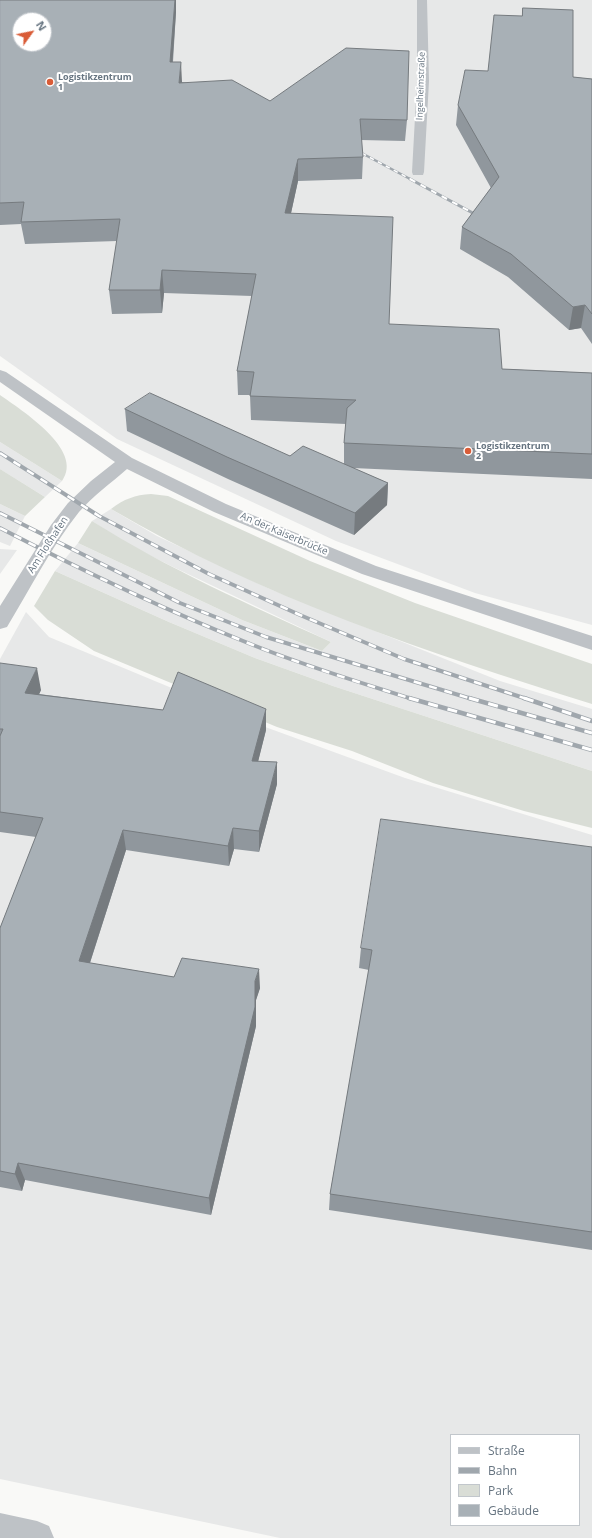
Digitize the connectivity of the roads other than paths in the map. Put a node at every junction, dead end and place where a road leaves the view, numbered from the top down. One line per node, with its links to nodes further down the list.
1 (422, 0): 2 (street, Ingelheimstraße)
2 (418, 172)
3 (0, 375): 4 (street, An der Kaiserbrücke)
4 (126, 462): 5 (street, Am Floßhafen); 6 (street, An der Kaiserbrücke)
5 (0, 622)
6 (592, 643)
7 (0, 1530): 8 (street)
8 (37, 1538)

